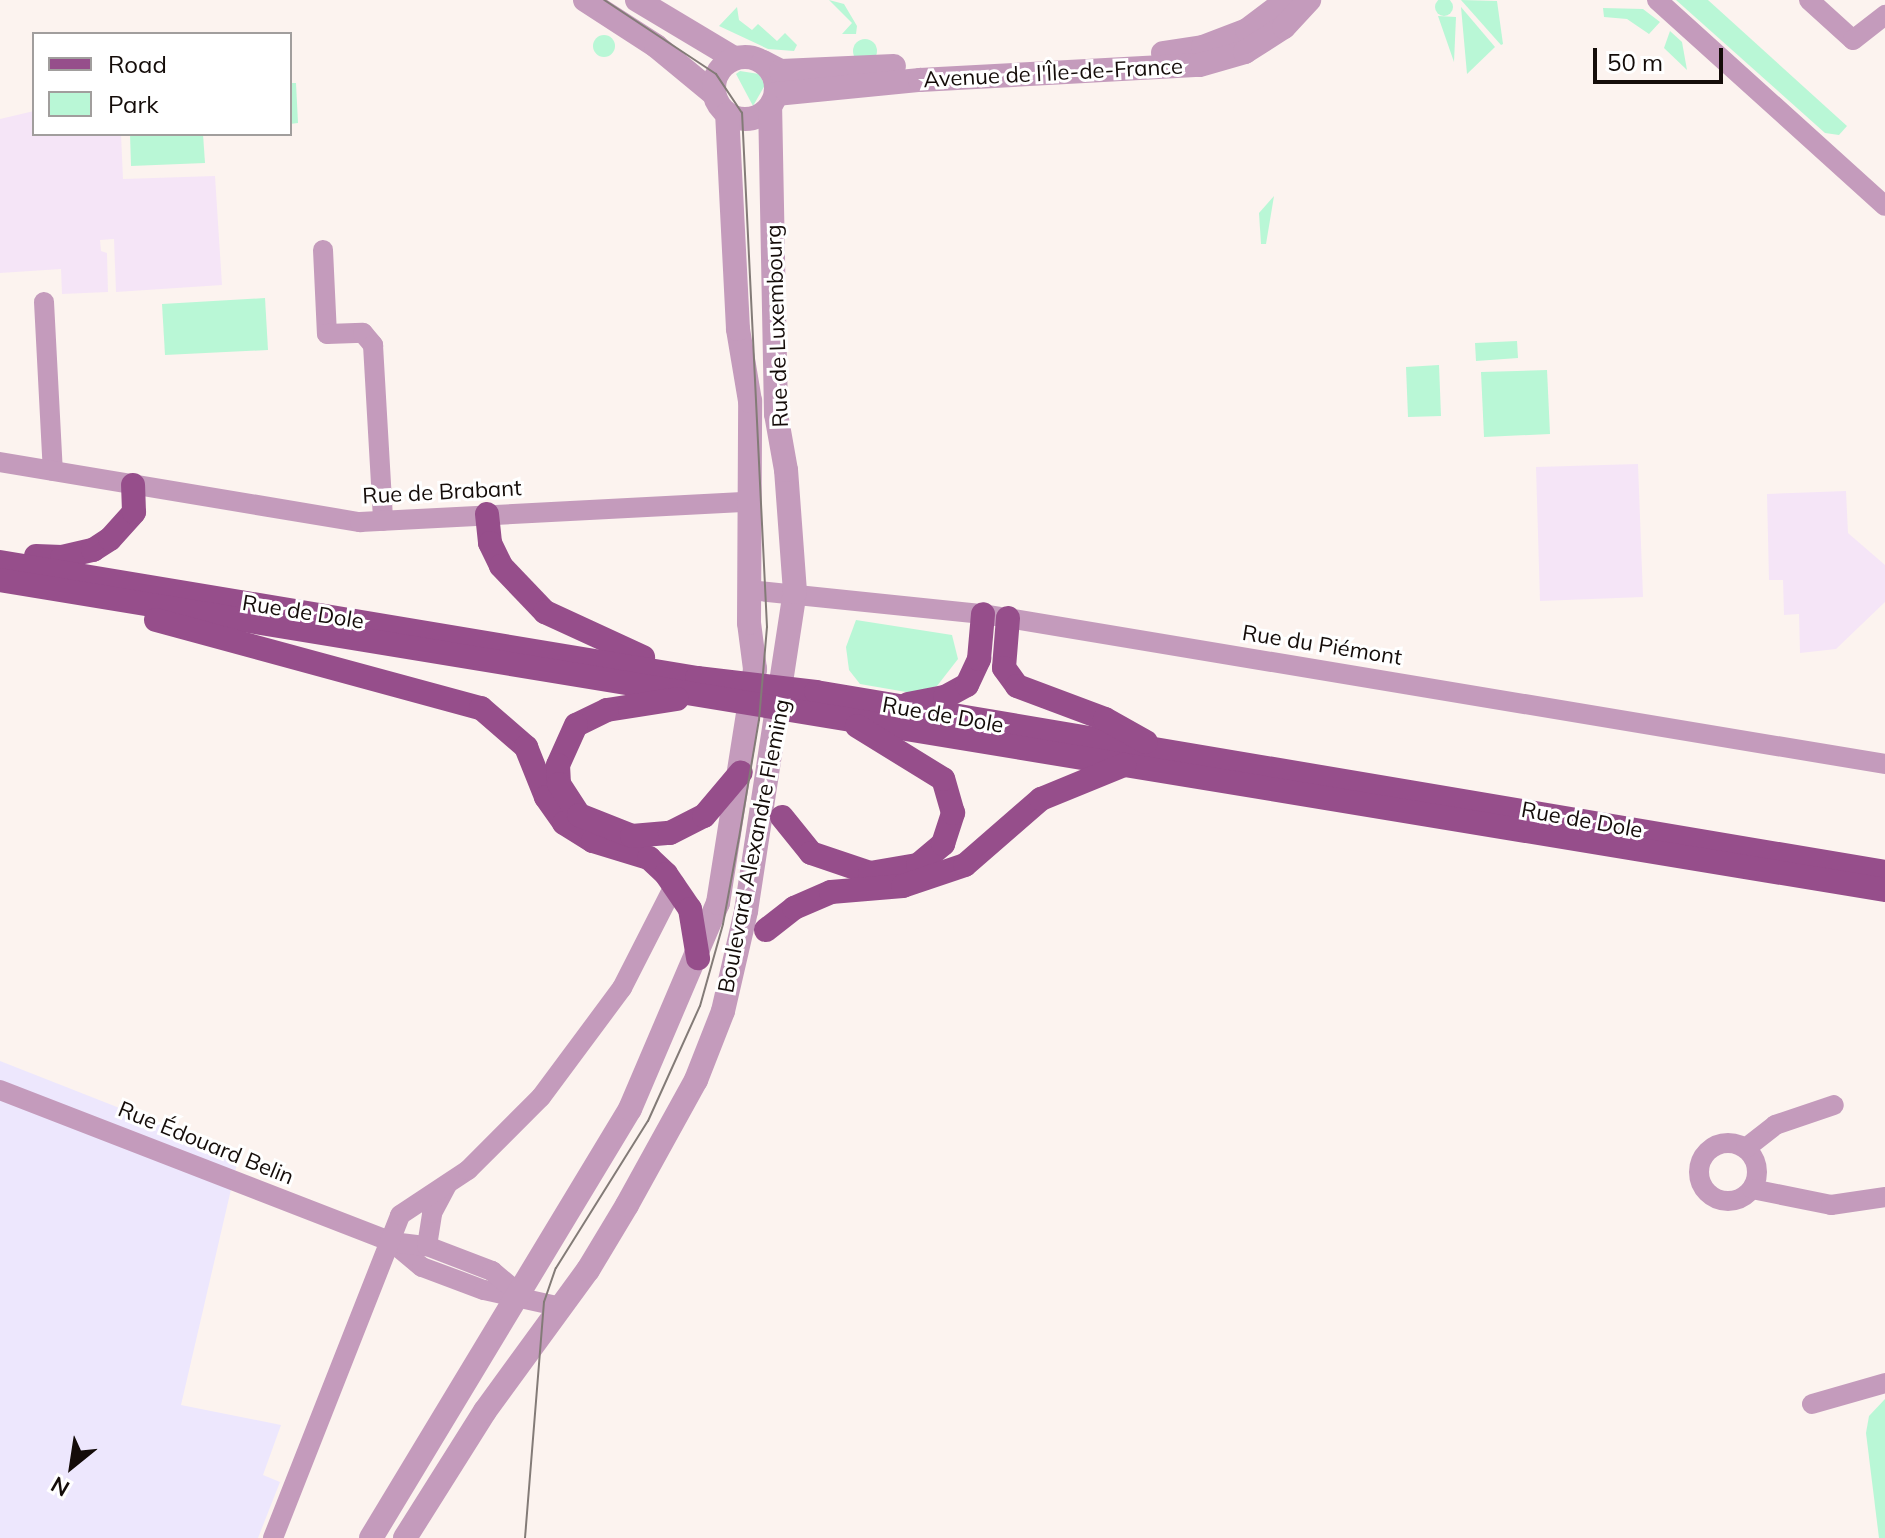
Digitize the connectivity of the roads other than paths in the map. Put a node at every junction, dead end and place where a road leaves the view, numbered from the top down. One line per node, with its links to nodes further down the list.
1 (585, 0): 11 (street)
2 (637, 0): 8 (street)
3 (1287, 0): 9 (street, Avenue de l'Île-de-France)
4 (1309, 0): 10 (street, Avenue de l'Île-de-France)
5 (1657, 0): 12 (street)
6 (1809, 0): 7 (street)
7 (1885, 15)
8 (734, 58): 9 (street); 11 (street)
9 (763, 62): 10 (street)
10 (773, 101): 11 (street); 26 (street, Rue de Luxembourg)
11 (720, 104): 18 (street, Rue de Luxembourg)
12 (1885, 206)
13 (323, 250): 20 (street)
14 (44, 302): 16 (street)
15 (0, 462): 16 (street, Rue de Brabant)
16 (53, 471): 17 (street, Rue de Brabant)
17 (133, 485): 20 (street, Rue de Brabant); 21 (main road)
18 (747, 502): 19 (street, Rue de Brabant); 25 (street, Rue de Luxembourg)
19 (487, 514): 20 (street, Rue de Brabant); 29 (main road)
20 (383, 521)
21 (0, 554)
22 (0, 562): 29 (main road, Rue de Dole)
23 (0, 580): 24 (main road, Rue de Dole)
24 (34, 586): 29 (main road, Rue de Dole); 40 (main road)
25 (749, 590): 26 (street, Rue du Piémont); 36 (street, Boulevard Alexandre Fleming)
26 (795, 592): 27 (street, Rue du Piémont); 37 (street, Boulevard Alexandre Fleming)
27 (983, 614): 28 (street, Rue du Piémont); 31 (main road)
28 (1008, 618): 33 (main road); 35 (street, Rue du Piémont)
29 (706, 687): 30 (main road, Rue de Dole); 36 (main road)
30 (814, 703): 31 (main road, Rue de Dole); 32 (main road, Rue de Dole)
31 (892, 707): 33 (main road, Rue de Dole)
32 (841, 717): 34 (main road, Rue de Dole); 38 (main road)
33 (1162, 751): 39 (main road, Rue de Dole)
34 (1127, 764): 41 (main road, Rue de Dole); 42 (main road)
35 (1885, 764)
36 (741, 772): 43 (street, Boulevard Alexandre Fleming)
37 (765, 787): 38 (street); 44 (street, Boulevard Alexandre Fleming)
38 (782, 817)
39 (1885, 872)
40 (675, 884): 43 (main road); 48 (street)
41 (1885, 890)
42 (766, 930): 44 (street)
43 (698, 958): 53 (street, Boulevard Alexandre Fleming)
44 (723, 1011): 54 (street, Boulevard Alexandre Fleming)
45 (0, 1090): 51 (street, Rue Édouard Belin)
46 (1834, 1105): 47 (street)
47 (1746, 1148): 49 (street); 49 (street)
48 (447, 1185): 51 (street); 52 (street)
49 (1752, 1189): 50 (street)
50 (1885, 1197)
51 (392, 1242): 52 (street); 53 (street, Rue Édouard Belin); 57 (street)
52 (427, 1246): 53 (street)
53 (520, 1294): 54 (street, Rue Édouard Belin); 58 (street, Boulevard Alexandre Fleming)
54 (561, 1307): 59 (street, Boulevard Alexandre Fleming)
55 (1885, 1383): 56 (street)
56 (1812, 1404)
57 (273, 1538)
58 (371, 1538)
59 (405, 1538)

